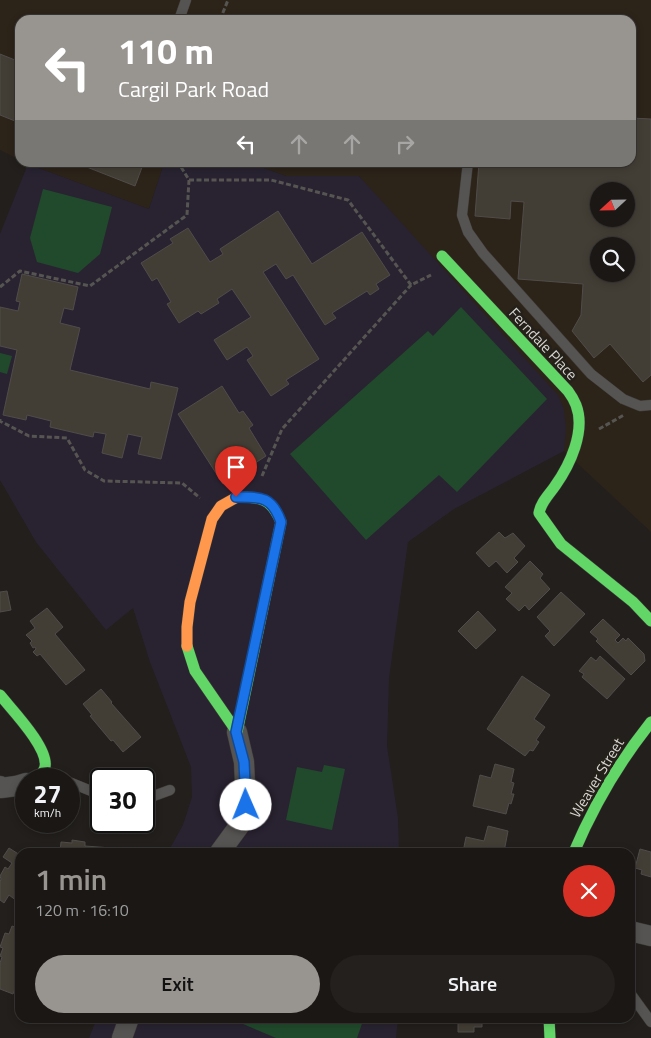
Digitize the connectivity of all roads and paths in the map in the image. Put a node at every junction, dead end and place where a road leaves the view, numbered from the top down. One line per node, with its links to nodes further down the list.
1 (186, 0): 3 (lane)
2 (228, 0): 4 (path)
3 (181, 15)
4 (222, 15)
5 (181, 167): 7 (path)
6 (467, 167): 13 (lane)
7 (189, 180): 10 (path); 11 (path)
8 (442, 256): 9 (street, Ferndale Place)
9 (450, 265): 10 (path); 15 (street, Ferndale Place)
10 (411, 285): 16 (path)
11 (0, 287)
12 (651, 405): 13 (lane)
13 (640, 406): 15 (path)
14 (0, 419): 17 (path)
15 (575, 442): 18 (street, Ferndale Place)
16 (253, 497): 17 (street); 21 (street)
17 (217, 513): 21 (street)
18 (651, 622)
19 (0, 695): 22 (street)
20 (651, 722): 28 (street, Weaver Street)
21 (236, 732): 27 (street)
22 (44, 768)
23 (15, 786): 24 (street)
24 (0, 788)
25 (170, 790): 26 (lane)
26 (155, 795)
27 (223, 848)
28 (576, 848)
29 (635, 932): 30 (street)
30 (651, 936)
31 (635, 1000): 32 (lane)
32 (651, 1022)
33 (128, 1023): 35 (street)
34 (550, 1023): 36 (street)
35 (122, 1038)
36 (550, 1038)

